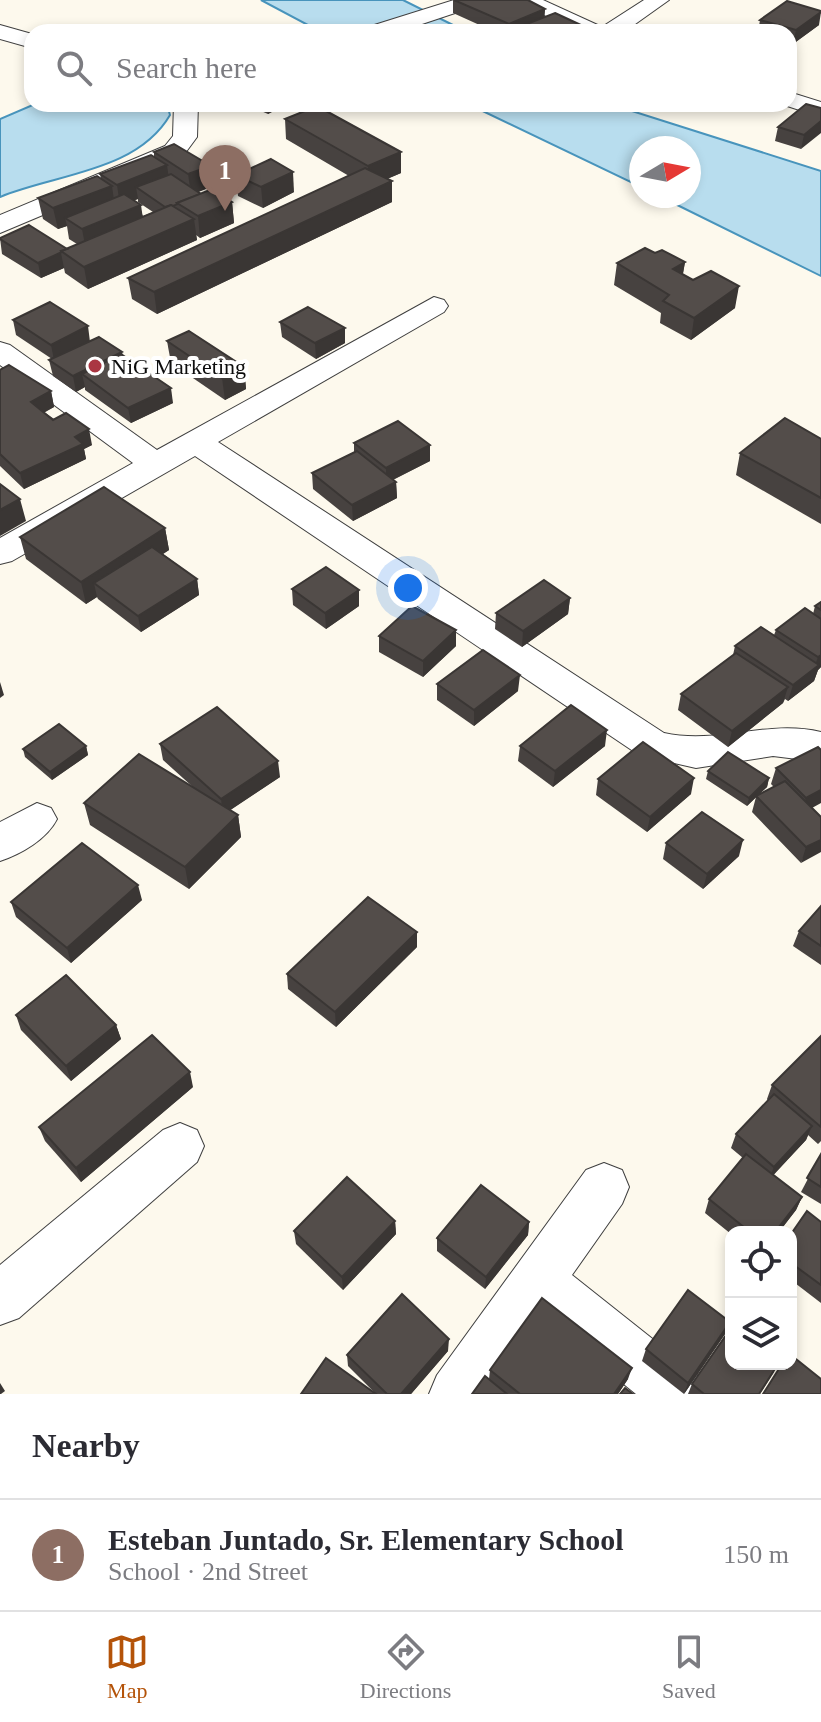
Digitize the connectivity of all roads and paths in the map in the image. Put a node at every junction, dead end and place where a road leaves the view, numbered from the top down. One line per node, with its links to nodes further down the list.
1 (475, 0): 4 (street)
2 (526, 0): 5 (street)
3 (658, 0): 6 (street)
4 (400, 24)
5 (578, 24)
6 (621, 24)
7 (0, 32): 8 (street)
8 (24, 39)
9 (797, 102): 10 (street)
10 (821, 110)
11 (186, 112): 12 (street)
12 (0, 225)
13 (434, 306): 15 (street)
14 (0, 351): 16 (street)
15 (196, 442): 16 (street); 18 (street)
16 (157, 465): 17 (street)
17 (0, 553)
18 (821, 747)
19 (37, 819): 20 (street)
20 (0, 844)
21 (180, 1146): 24 (street)
22 (604, 1187): 23 (street)
23 (537, 1280): 25 (street); 26 (street)
24 (0, 1299)
25 (456, 1394)
26 (679, 1394)

